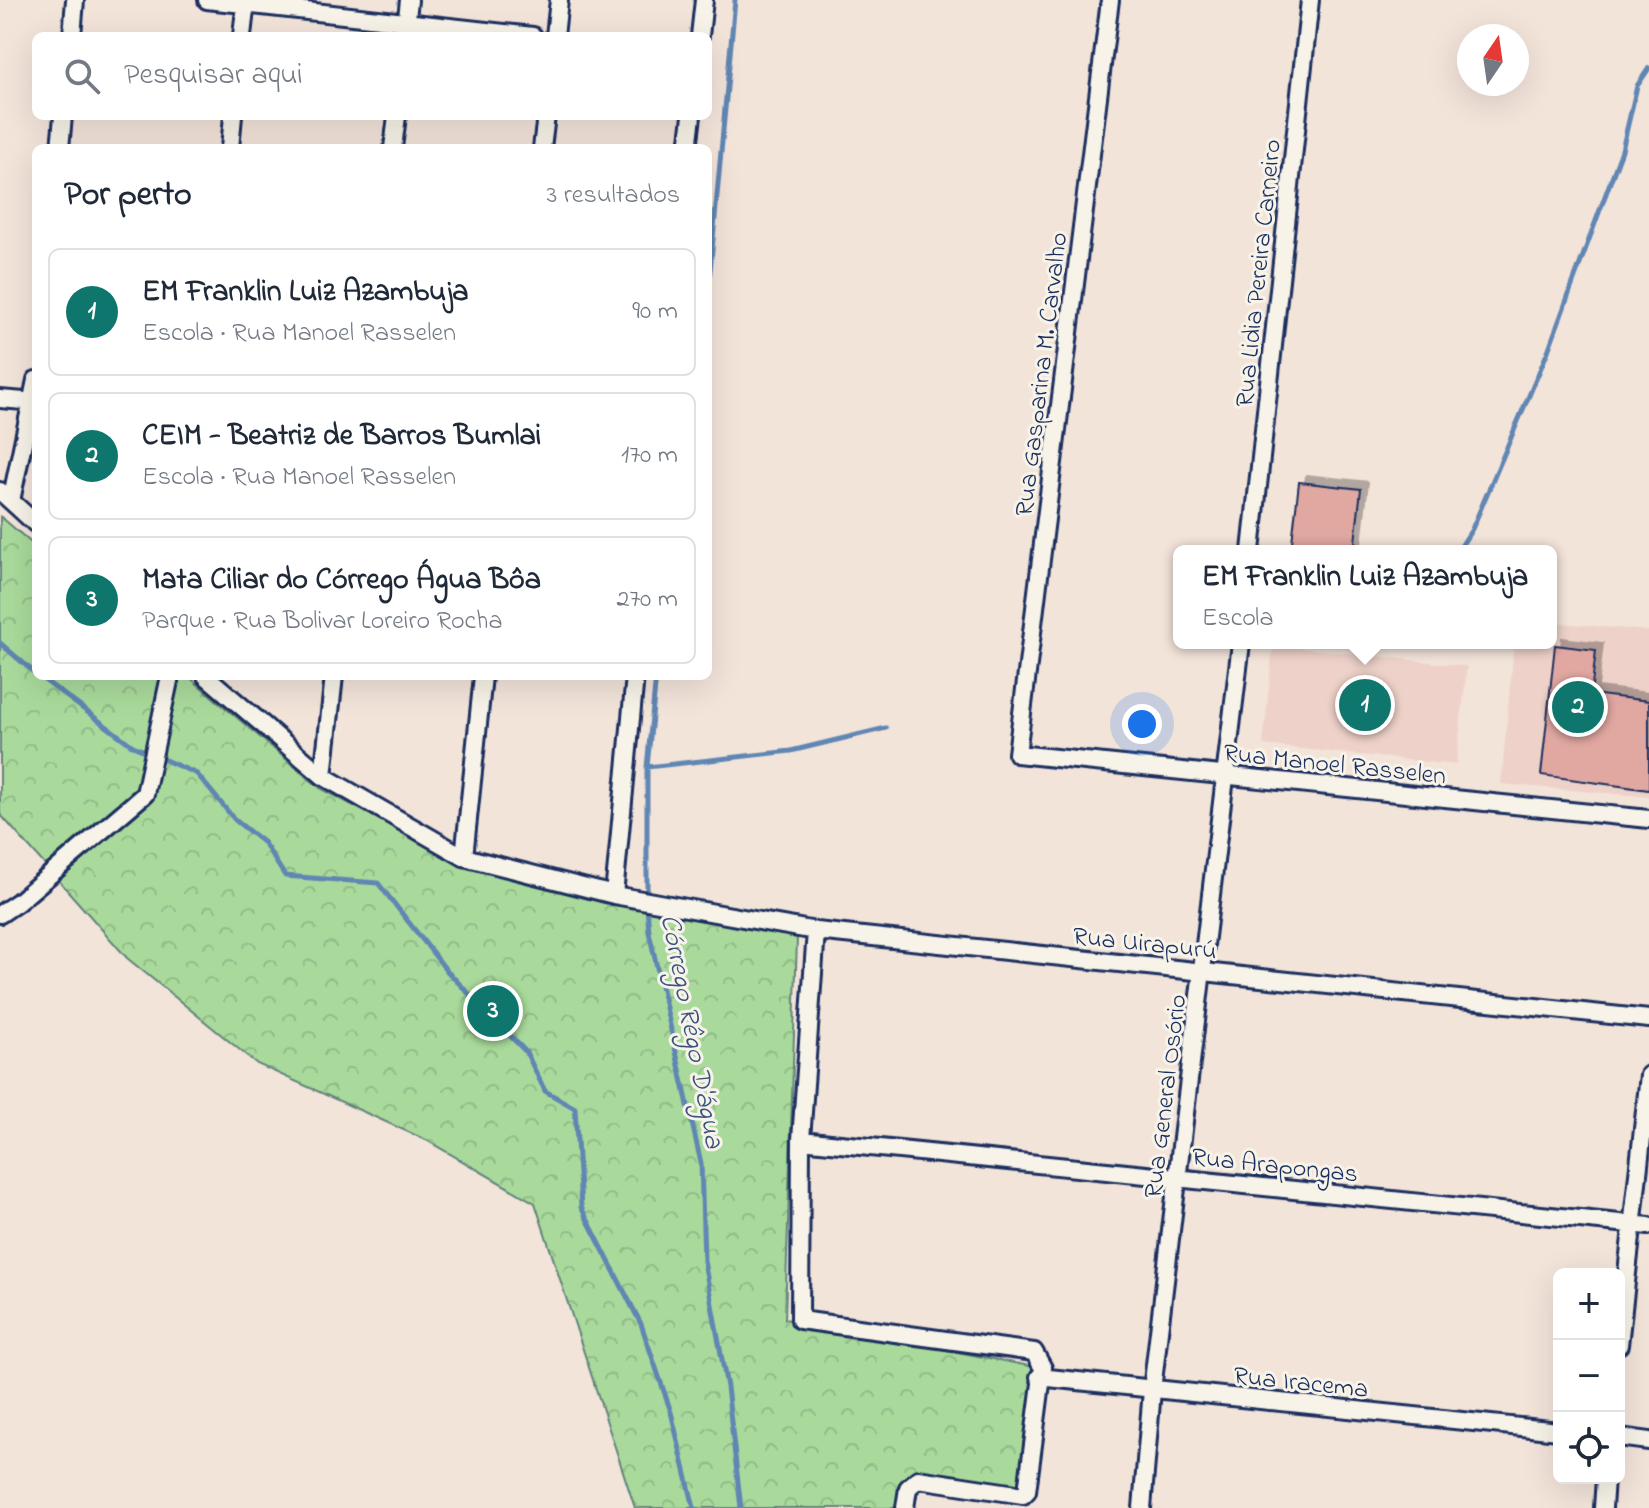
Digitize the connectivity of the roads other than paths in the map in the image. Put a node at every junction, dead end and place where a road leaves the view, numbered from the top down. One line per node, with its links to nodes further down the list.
1 (75, 0): 10 (street)
2 (207, 0): 8 (street)
3 (409, 0): 9 (street)
4 (559, 0): 13 (street)
5 (704, 0): 14 (street)
6 (1110, 0): 37 (street, Rua Gasparina M. Carvalho)
7 (1310, 0): 30 (street, Rua Lidia Pereira Carneiro)
8 (245, 2): 9 (street); 11 (street)
9 (406, 29): 12 (street)
10 (72, 32)
11 (242, 32)
12 (460, 32)
13 (555, 32)
14 (700, 32)
15 (63, 120): 20 (street)
16 (233, 120): 21 (street)
17 (396, 120): 22 (street)
18 (546, 120): 23 (street)
19 (692, 120): 24 (street)
20 (60, 144)
21 (230, 144)
22 (394, 144)
23 (542, 144)
24 (688, 144)
25 (0, 399): 26 (street)
26 (32, 402)
27 (32, 412): 28 (street)
28 (6, 496): 29 (street)
29 (32, 520)
30 (1252, 545)
31 (1240, 649): 38 (street, Rua General Osório)
32 (169, 680): 43 (street)
33 (211, 680): 39 (street, Rua Uirapurú)
34 (334, 680): 39 (street)
35 (483, 680): 41 (street)
36 (635, 680): 42 (street)
37 (1017, 754): 38 (street, Rua Manoel Rasselen)
38 (1226, 775): 40 (street, Rua Manoel Rasselen); 45 (street, Rua General Osório)
39 (323, 776): 41 (street, Rua Uirapurú)
40 (1649, 819)
41 (464, 857): 42 (street, Rua Uirapurú)
42 (614, 895): 44 (street, Rua Uirapurú)
43 (0, 914)
44 (816, 931): 45 (street, Rua Uirapurú); 48 (street)
45 (1203, 973): 46 (street, Rua Uirapurú); 49 (street, Rua General Osório)
46 (1649, 1019)
47 (1649, 1075): 50 (street)
48 (801, 1138): 49 (street, Rua Arapongas); 52 (street)
49 (1178, 1178): 50 (street, Rua Arapongas); 53 (street, Rua General Osório)
50 (1641, 1225): 51 (street)
51 (1620, 1340)
52 (1039, 1377): 53 (street, Rua Iracema); 58 (street)
53 (1152, 1390): 54 (street, Rua Iracema); 59 (street, Rua General Osório)
54 (1553, 1430)
55 (1625, 1438): 56 (street)
56 (1649, 1441)
57 (1605, 1484): 60 (street)
58 (905, 1508)
59 (1142, 1508)
60 (1603, 1508)

